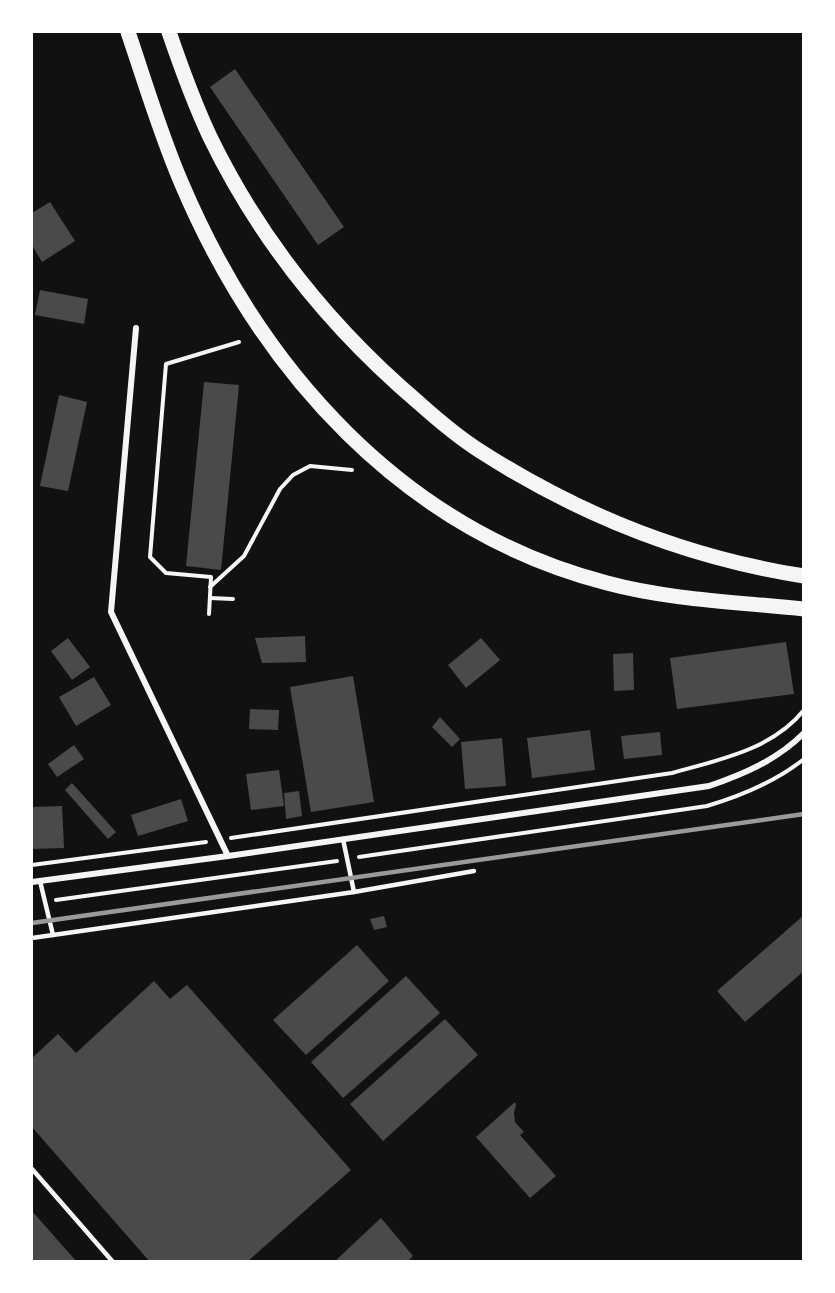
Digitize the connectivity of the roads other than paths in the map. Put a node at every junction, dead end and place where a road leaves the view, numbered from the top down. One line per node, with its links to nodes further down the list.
1 (128, 32): 5 (main road)
2 (169, 32): 4 (main road)
3 (136, 328): 8 (street)
4 (802, 574)
5 (804, 609)
6 (804, 733): 7 (street)
7 (343, 839): 8 (street); 12 (lane)
8 (228, 856): 10 (street)
9 (474, 870): 12 (lane)
10 (40, 881): 11 (street); 13 (lane)
11 (32, 882)
12 (354, 892): 13 (lane)
13 (53, 935): 14 (lane)
14 (32, 938)
15 (32, 1169): 16 (lane)
16 (113, 1262)

